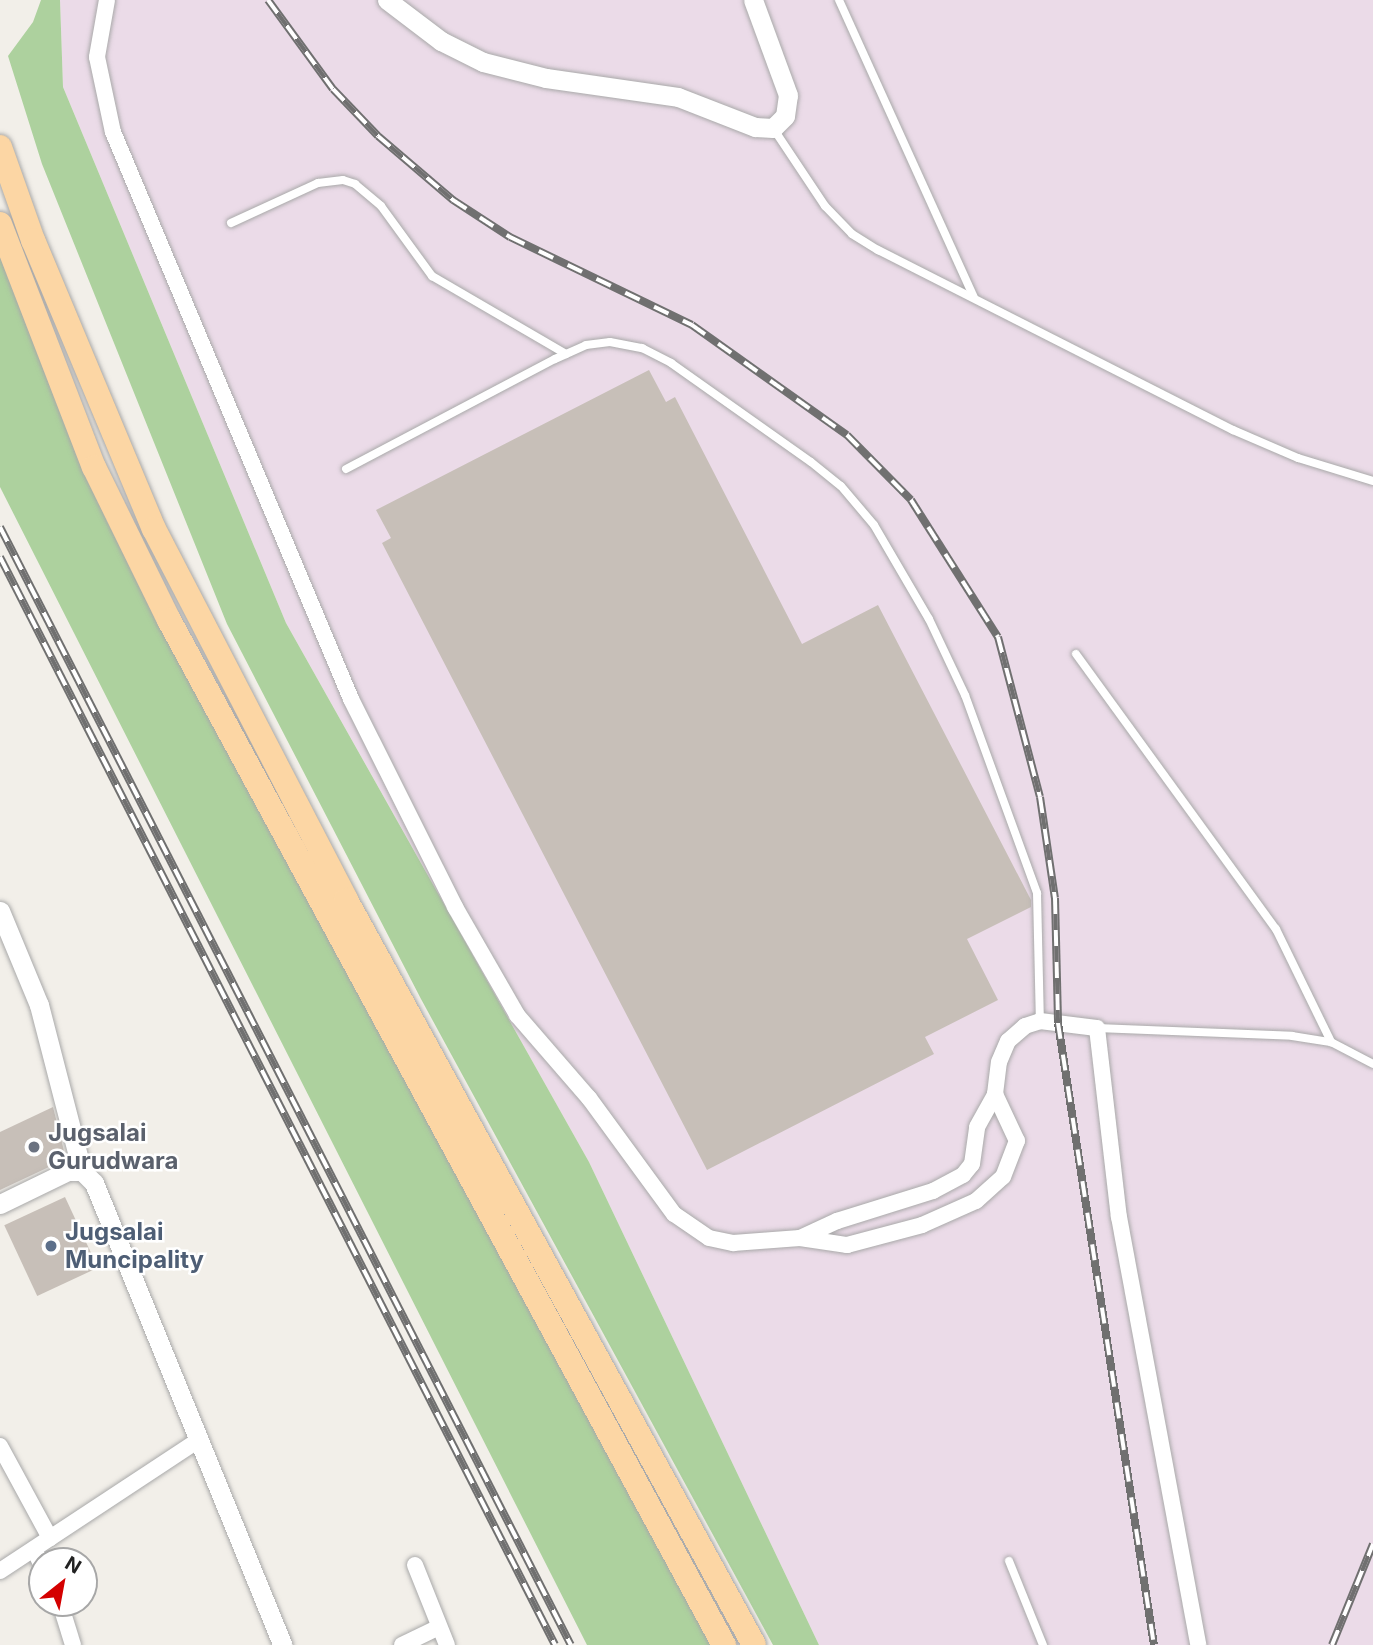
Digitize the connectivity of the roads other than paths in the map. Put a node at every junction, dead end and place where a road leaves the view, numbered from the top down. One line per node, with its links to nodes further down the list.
1 (107, 0): 22 (street)
2 (387, 0): 5 (street)
3 (753, 0): 5 (street)
4 (839, 0): 9 (lane)
5 (773, 128): 9 (lane)
6 (0, 147): 39 (main road)
7 (231, 223): 10 (lane)
8 (0, 224): 38 (main road)
9 (975, 298): 12 (lane)
10 (566, 354): 11 (lane); 15 (lane)
11 (346, 469)
12 (1373, 481)
13 (1076, 654): 17 (lane)
14 (0, 911): 20 (street)
15 (1040, 1021): 16 (street); 19 (street)
16 (1097, 1028): 17 (lane); 41 (street)
17 (1331, 1042): 18 (lane)
18 (1373, 1064)
19 (995, 1094): 22 (street); 22 (street)
20 (82, 1171): 21 (street); 23 (street)
21 (0, 1204)
22 (800, 1238)
23 (200, 1439): 26 (street); 35 (street)
24 (0, 1446): 25 (street)
25 (5, 1467): 26 (street)
26 (50, 1538): 27 (street)
27 (37, 1547)
28 (28, 1553): 31 (street)
29 (1009, 1561): 40 (lane)
30 (415, 1565): 33 (street)
31 (0, 1570)
32 (64, 1617): 34 (street)
33 (439, 1627): 36 (street); 37 (street)
34 (73, 1645)
35 (283, 1645)
36 (402, 1645)
37 (447, 1645)
38 (723, 1645)
39 (754, 1645)
40 (1043, 1645)
41 (1198, 1645)

